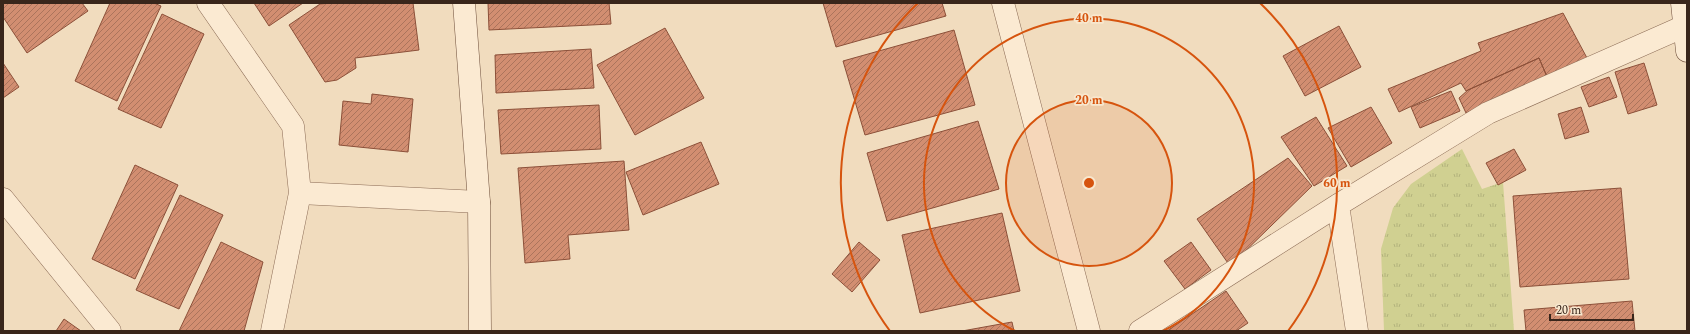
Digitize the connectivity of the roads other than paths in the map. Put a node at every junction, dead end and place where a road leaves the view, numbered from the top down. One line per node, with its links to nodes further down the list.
1 (208, 3): 7 (street)
2 (464, 3): 9 (street)
3 (1003, 3): 14 (street)
4 (1682, 3): 5 (street)
5 (1686, 26): 6 (street); 10 (street)
6 (1687, 51)
7 (300, 193): 9 (street); 12 (street)
8 (3, 199): 11 (street)
9 (479, 202): 13 (street)
10 (1338, 205): 15 (street); 16 (street)
11 (110, 331)
12 (272, 331)
13 (480, 331)
14 (1089, 331)
15 (1140, 331)
16 (1357, 331)

